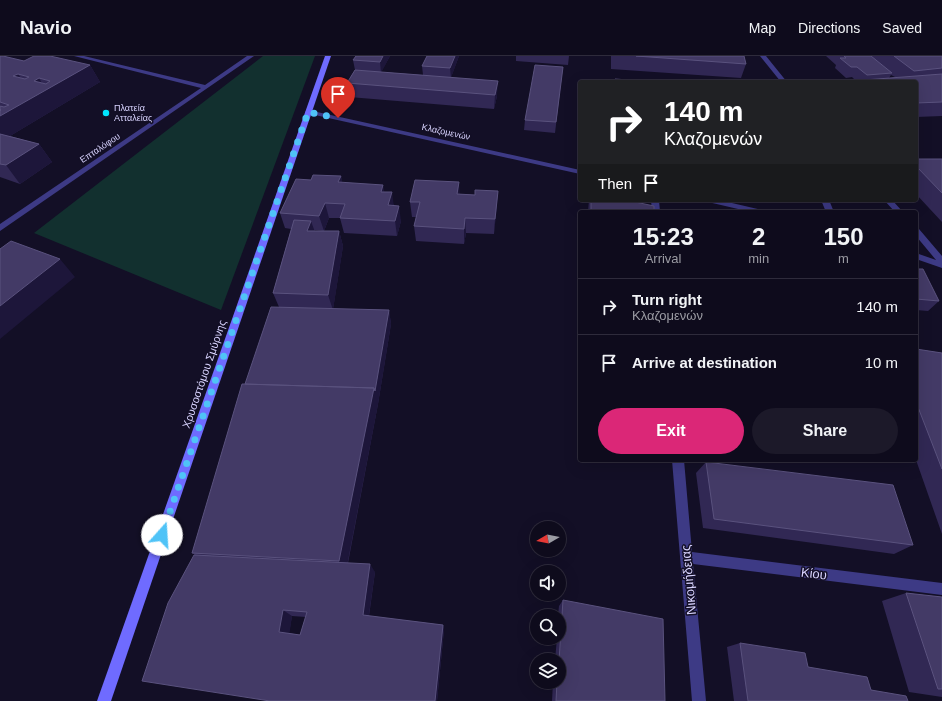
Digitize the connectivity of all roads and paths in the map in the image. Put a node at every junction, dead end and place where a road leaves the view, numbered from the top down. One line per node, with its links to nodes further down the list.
1 (77, 56): 8 (street)
2 (251, 56): 8 (street, Επταλόφου)
3 (328, 56): 9 (street, Χρυσοστόμου Σμύρνης)
4 (763, 56): 5 (street)
5 (777, 74): 6 (street); 7 (street)
6 (779, 80)
7 (782, 80)
8 (205, 87): 15 (street, Επταλόφου)
9 (308, 112): 10 (street, Κλαζομενών); 23 (street, Χρυσοστόμου Σμύρνης)
10 (578, 172)
11 (717, 202): 13 (street)
12 (890, 202): 14 (street)
13 (753, 210)
14 (897, 210)
15 (0, 228)
16 (918, 233): 18 (street)
17 (918, 257): 19 (street)
18 (942, 261)
19 (942, 265)
20 (678, 462): 21 (street, Νικομήδειας)
21 (686, 557): 22 (street, Κίου); 24 (street, Νικομήδειας)
22 (942, 589)
23 (104, 701)
24 (699, 701)

